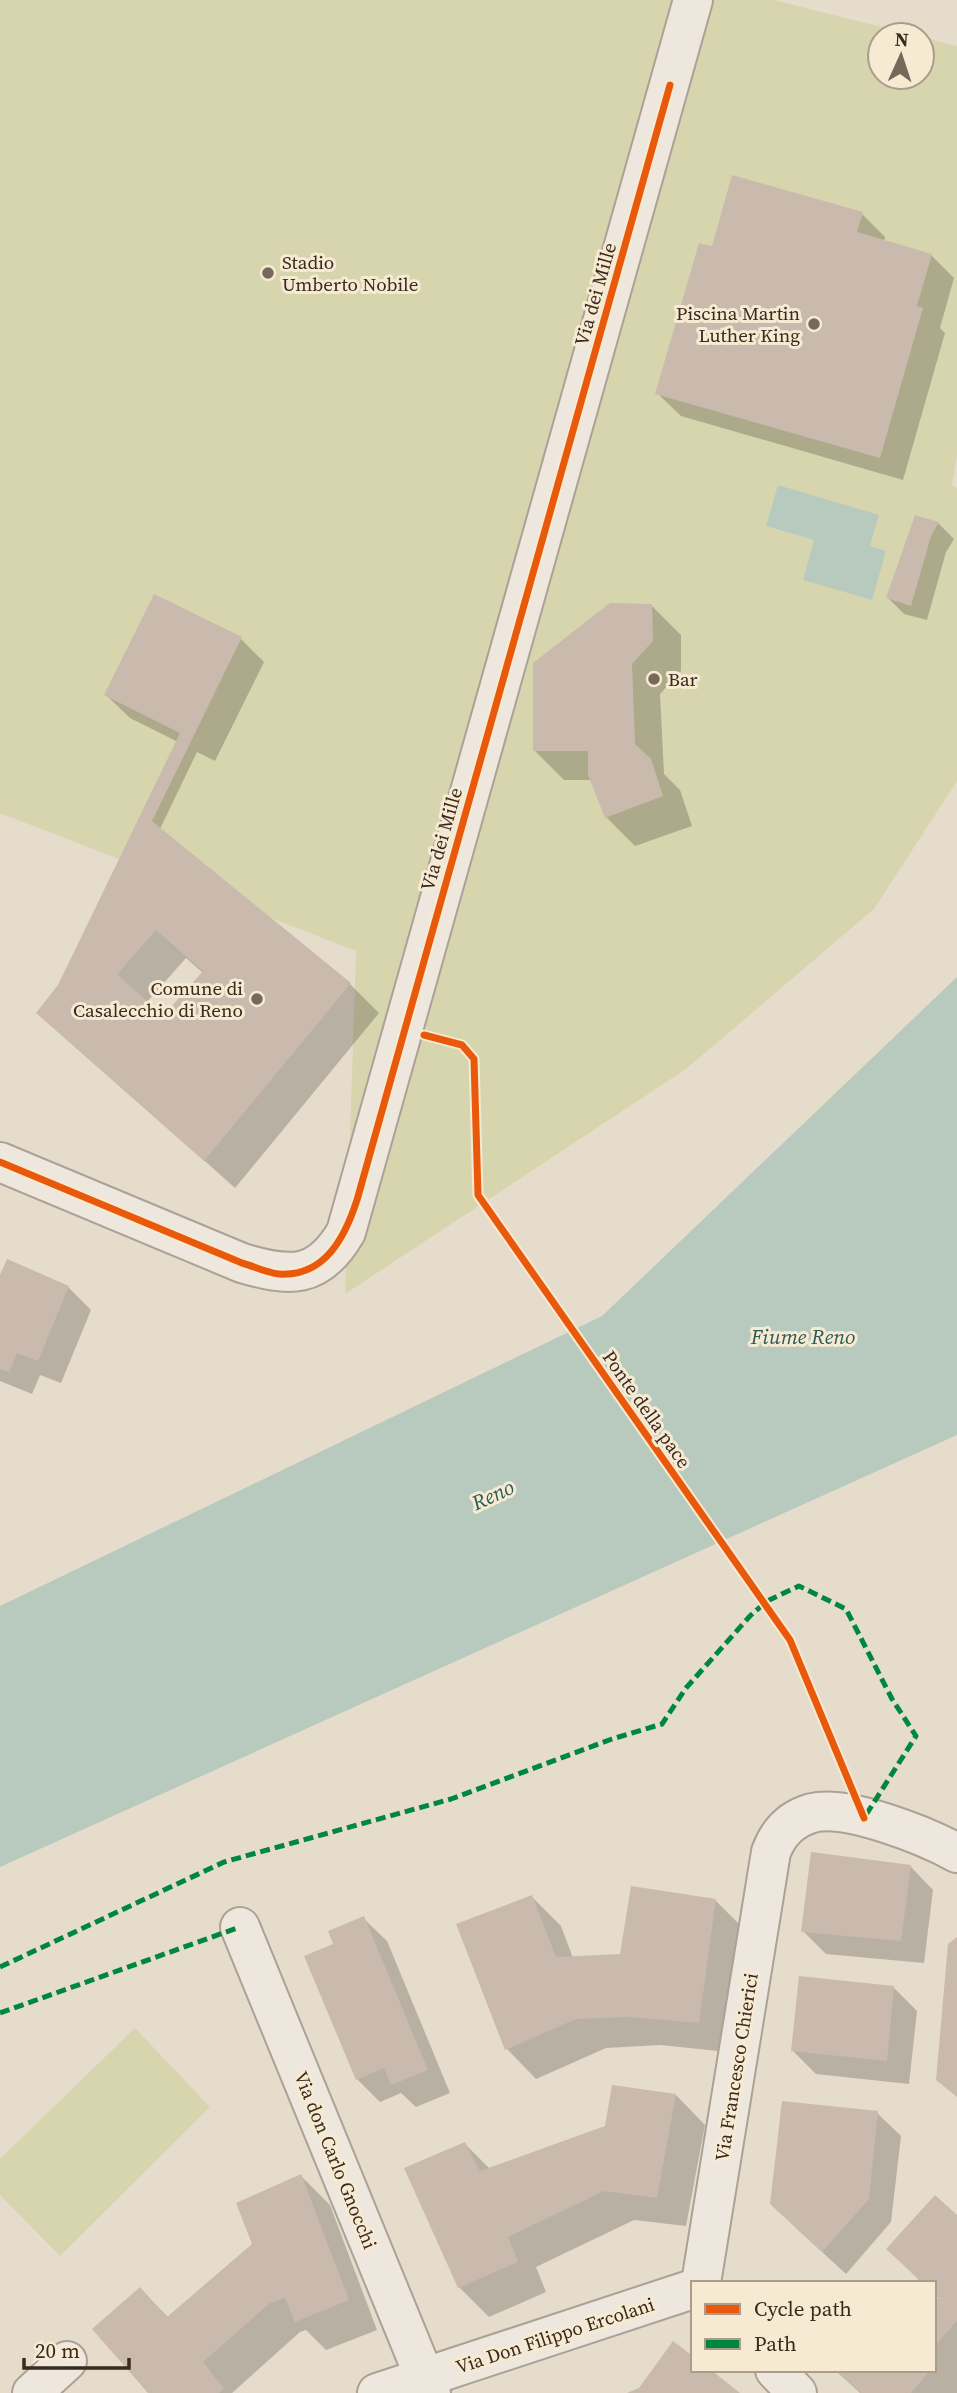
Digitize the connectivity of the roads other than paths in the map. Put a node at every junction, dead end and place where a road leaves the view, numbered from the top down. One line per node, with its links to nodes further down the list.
1 (693, 0): 2 (street, Via dei Mille)
2 (0, 1162)
3 (957, 1853): 5 (street, Via Francesco Chierici)
4 (240, 1927): 9 (street, Via don Carlo Gnocchi)
5 (701, 2281)
6 (691, 2291): 9 (street, Via Don Filippo Ercolani)
7 (67, 2361): 10 (street)
8 (777, 2372): 12 (street)
9 (428, 2385): 11 (street, Via Don Filippo Ercolani)
10 (32, 2393)
11 (377, 2393)
12 (797, 2393)

